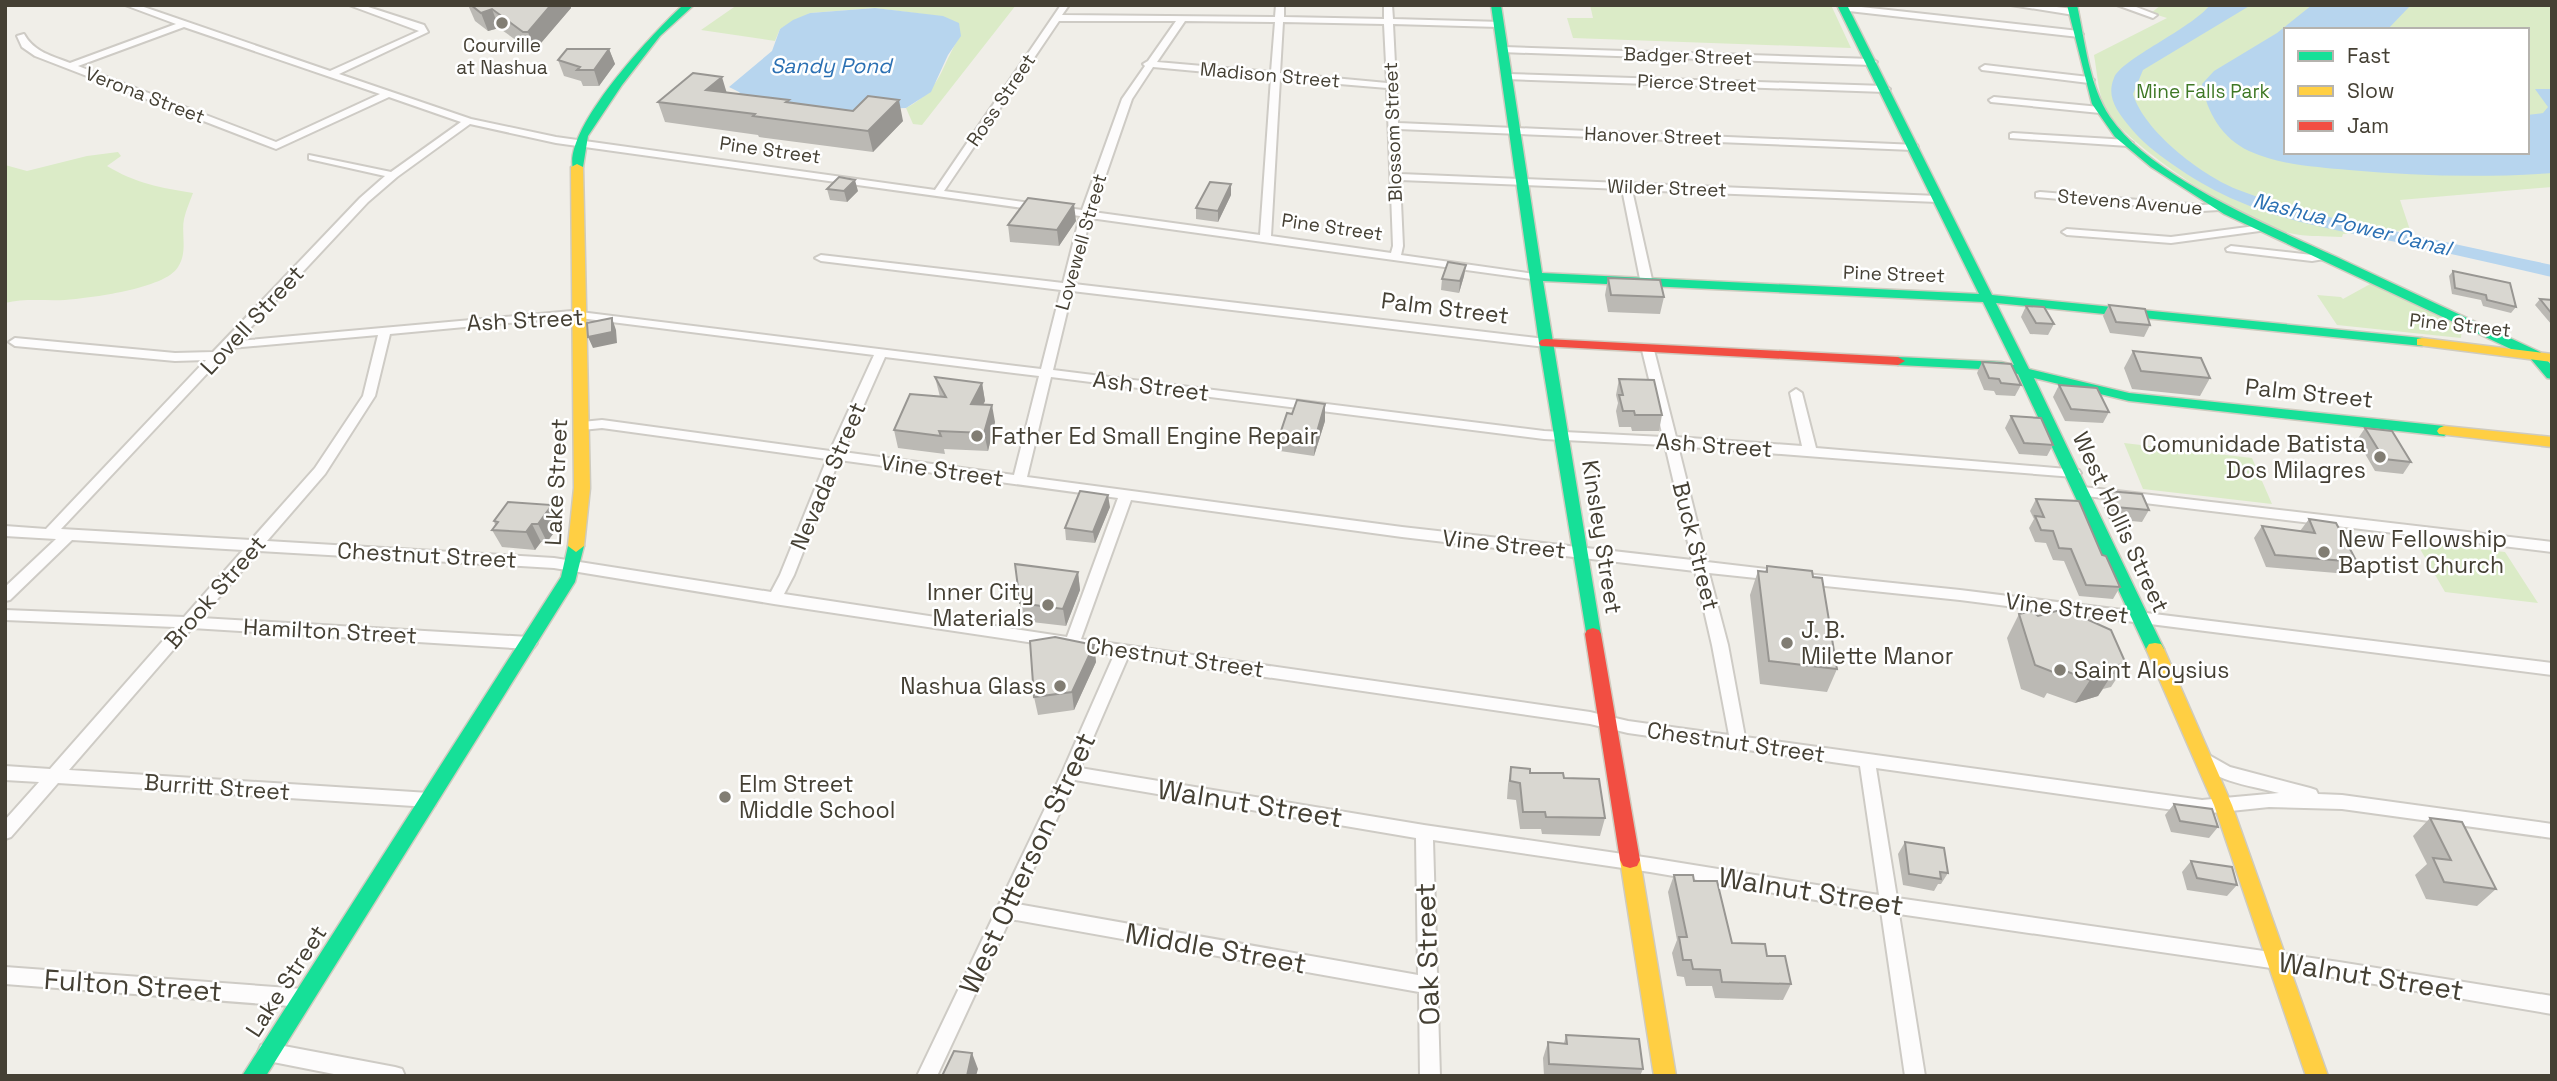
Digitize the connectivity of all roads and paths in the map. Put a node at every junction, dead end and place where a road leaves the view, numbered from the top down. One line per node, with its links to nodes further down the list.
1 (129, 5): 17 (street, Pine Street)
2 (353, 5): 26 (street)
3 (688, 5): 40 (street, Lake Street)
4 (1065, 5): 13 (street, Ross Street)
5 (1280, 5): 15 (street)
6 (1388, 5): 16 (street, Blossom Street)
7 (1496, 5): 18 (street, Kinsley Street)
8 (2015, 5): 11 (street)
9 (2121, 5): 12 (street)
10 (1843, 7): 19 (street); 22 (street, West Hollis Street)
11 (2073, 8): 19 (street)
12 (2153, 15)
13 (1057, 18): 14 (street); 47 (street, Ross Street)
14 (1182, 18): 15 (street); 23 (street, Lovewell Street)
15 (1278, 19): 16 (street); 27 (street)
16 (1388, 21): 18 (street); 30 (street, Blossom Street)
17 (183, 24): 24 (street); 26 (street, Pine Street)
18 (1499, 24): 21 (street, Kinsley Street)
19 (2078, 34): 29 (street)
20 (21, 36): 24 (street, Verona Street)
21 (1504, 50): 22 (street, Badger Street); 28 (street, Kinsley Street)
22 (1872, 62): 31 (street, West Hollis Street)
23 (1148, 64): 27 (street, Madison Street); 51 (street, Lovewell Street)
24 (71, 66): 32 (street, Verona Street)
25 (1985, 68): 29 (street)
26 (331, 74): 32 (street, Pine Street)
27 (1275, 76): 30 (street, Madison Street); 54 (street)
28 (1508, 77): 31 (street, Pierce Street); 37 (street, Kinsley Street)
29 (2089, 80): 34 (street)
30 (1391, 86): 36 (street, Blossom Street)
31 (1885, 89): 41 (street, West Hollis Street)
32 (388, 94): 35 (street, Pine Street)
33 (1994, 100): 34 (street)
34 (2100, 110): 39 (street)
35 (468, 121): 40 (street, Pine Street); 43 (street, Lovell Street)
36 (1393, 126): 37 (street, Hanover Street); 44 (street, Blossom Street)
37 (1515, 131): 41 (street, Hanover Street); 45 (street, Kinsley Street)
38 (2014, 136): 39 (street)
39 (2128, 143): 50 (street)
40 (580, 144): 47 (street, Pine Street); 63 (street, Lake Street)
41 (1913, 147): 49 (street, West Hollis Street)
42 (313, 157): 43 (street)
43 (393, 175): 67 (street, Lovell Street)
44 (1395, 177): 45 (street, Wilder Street); 57 (street, Blossom Street)
45 (1524, 183): 46 (street, Wilder Street); 59 (street, Kinsley Street)
46 (1626, 186): 49 (street, Wilder Street); 60 (street)
47 (937, 194): 51 (street, Pine Street)
48 (2040, 195): 50 (street, Stevens Avenue)
49 (1938, 199): 62 (street, West Hollis Street)
50 (2219, 207): 52 (street)
51 (1087, 214): 54 (street, Pine Street); 61 (street, Lovewell Street)
52 (2263, 228): 53 (street); 56 (street)
53 (2067, 232)
54 (1265, 239): 57 (street, Pine Street)
55 (2231, 249): 56 (street)
56 (2326, 256): 70 (street)
57 (1395, 257): 59 (street, Pine Street)
58 (821, 258): 61 (street, Palm Street)
59 (1538, 277): 60 (street, Pine Street); 66 (street, Kinsley Street)
60 (1647, 284): 62 (street, Pine Street)
61 (1067, 286): 66 (street, Palm Street); 74 (street, Lovewell Street)
62 (1987, 299): 70 (street, Pine Street); 73 (street, West Hollis Street)
63 (581, 315): 64 (street, Ash Street); 69 (street, Ash Street); 79 (street, Lake Street)
64 (385, 330): 67 (street, Ash Street); 92 (street, Brook Street)
65 (15, 342): 71 (street)
66 (1546, 343): 68 (street, Palm Street); 80 (street, Kinsley Street)
67 (229, 345): 71 (street, Lovell Street)
68 (1648, 350): 73 (street, Palm Street); 81 (street, Buck Street)
69 (881, 353): 74 (street, Ash Street); 84 (street, Nevada Street)
70 (2535, 355): 72 (street, Pine Street); 75 (street)
71 (218, 356): 90 (street, Lovell Street)
72 (2552, 358)
73 (2024, 371): 76 (street, Palm Street); 77 (street, West Hollis Street)
74 (1046, 373): 80 (street, Ash Street); 86 (street, Lovewell Street)
75 (2552, 375)
76 (2064, 382): 77 (street); 82 (street, Palm Street)
77 (2035, 392): 85 (street, West Hollis Street)
78 (1796, 393): 83 (street)
79 (582, 426): 84 (street, Vine Street); 95 (street, Lake Street)
80 (1563, 437): 81 (street, Ash Street); 94 (street, Kinsley Street)
81 (1669, 441): 83 (street, Ash Street); 96 (street, Buck Street)
82 (2552, 442)
83 (1810, 451): 85 (street, Ash Street)
84 (835, 455): 86 (street, Vine Street); 98 (street, Nevada Street)
85 (2074, 473): 87 (street, West Hollis Street)
86 (1019, 481): 88 (street, Vine Street)
87 (2083, 492): 93 (street); 100 (street, West Hollis Street)
88 (1126, 496): 94 (street, Vine Street); 103 (street)
89 (5, 531): 90 (street, Chestnut Street)
90 (50, 533): 91 (street, Chestnut Street)
91 (68, 535): 92 (street, Chestnut Street); 97 (street)
92 (256, 545): 95 (street, Chestnut Street); 101 (street, Brook Street)
93 (2552, 547)
94 (1581, 552): 96 (street, Vine Street); 106 (street, Kinsley Street)
95 (573, 566): 98 (street, Chestnut Street); 102 (street, Lake Street)
96 (1702, 567): 100 (street, Vine Street); 107 (street, Buck Street)
97 (5, 596)
98 (774, 598): 103 (street, Chestnut Street)
99 (5, 615): 101 (street, Hamilton Street)
100 (2141, 617): 105 (street, Vine Street); 108 (street, West Hollis Street)
101 (189, 622): 102 (street, Hamilton Street); 112 (street, Brook Street)
102 (529, 643): 113 (street, Lake Street)
103 (1072, 643): 104 (street, Chestnut Street)
104 (1124, 650): 106 (street, Chestnut Street); 111 (street, West Otterson Street)
105 (2552, 669)
106 (1608, 722): 107 (street, Chestnut Street); 119 (street, Kinsley Street)
107 (1738, 742): 109 (street, Chestnut Street)
108 (2203, 759): 114 (street, Chestnut Street); 115 (street, West Hollis Street)
109 (1867, 760): 115 (street, Chestnut Street); 120 (street)
110 (5, 773): 112 (street, Burritt Street)
111 (1070, 773): 118 (street, Walnut Street); 121 (street, West Otterson Street)
112 (53, 776): 113 (street, Burritt Street); 117 (street, Brook Street)
113 (429, 800): 125 (street, Lake Street)
114 (2342, 802): 115 (street, Chestnut Street); 116 (street, Chestnut Street)
115 (2223, 805): 122 (street, West Hollis Street)
116 (2552, 831)
117 (5, 832)
118 (1423, 832): 119 (street, Walnut Street); 124 (street, Oak Street)
119 (1630, 862): 120 (street, Walnut Street); 132 (street, Kinsley Street)
120 (1887, 904): 122 (street, Walnut Street); 133 (street)
121 (1004, 910): 124 (street, Middle Street); 130 (street, West Otterson Street)
122 (2276, 961): 126 (street, Walnut Street); 134 (street, West Hollis Street)
123 (5, 975): 125 (street, Fulton Street)
124 (1427, 985): 131 (street, Oak Street)
125 (303, 998): 127 (street, Lake Street)
126 (2552, 1005)
127 (268, 1052): 128 (street, Lake Street); 129 (street)
128 (253, 1076)
129 (395, 1076)
130 (928, 1076)
131 (1430, 1076)
132 (1665, 1076)
133 (1915, 1076)
134 (2317, 1076)

